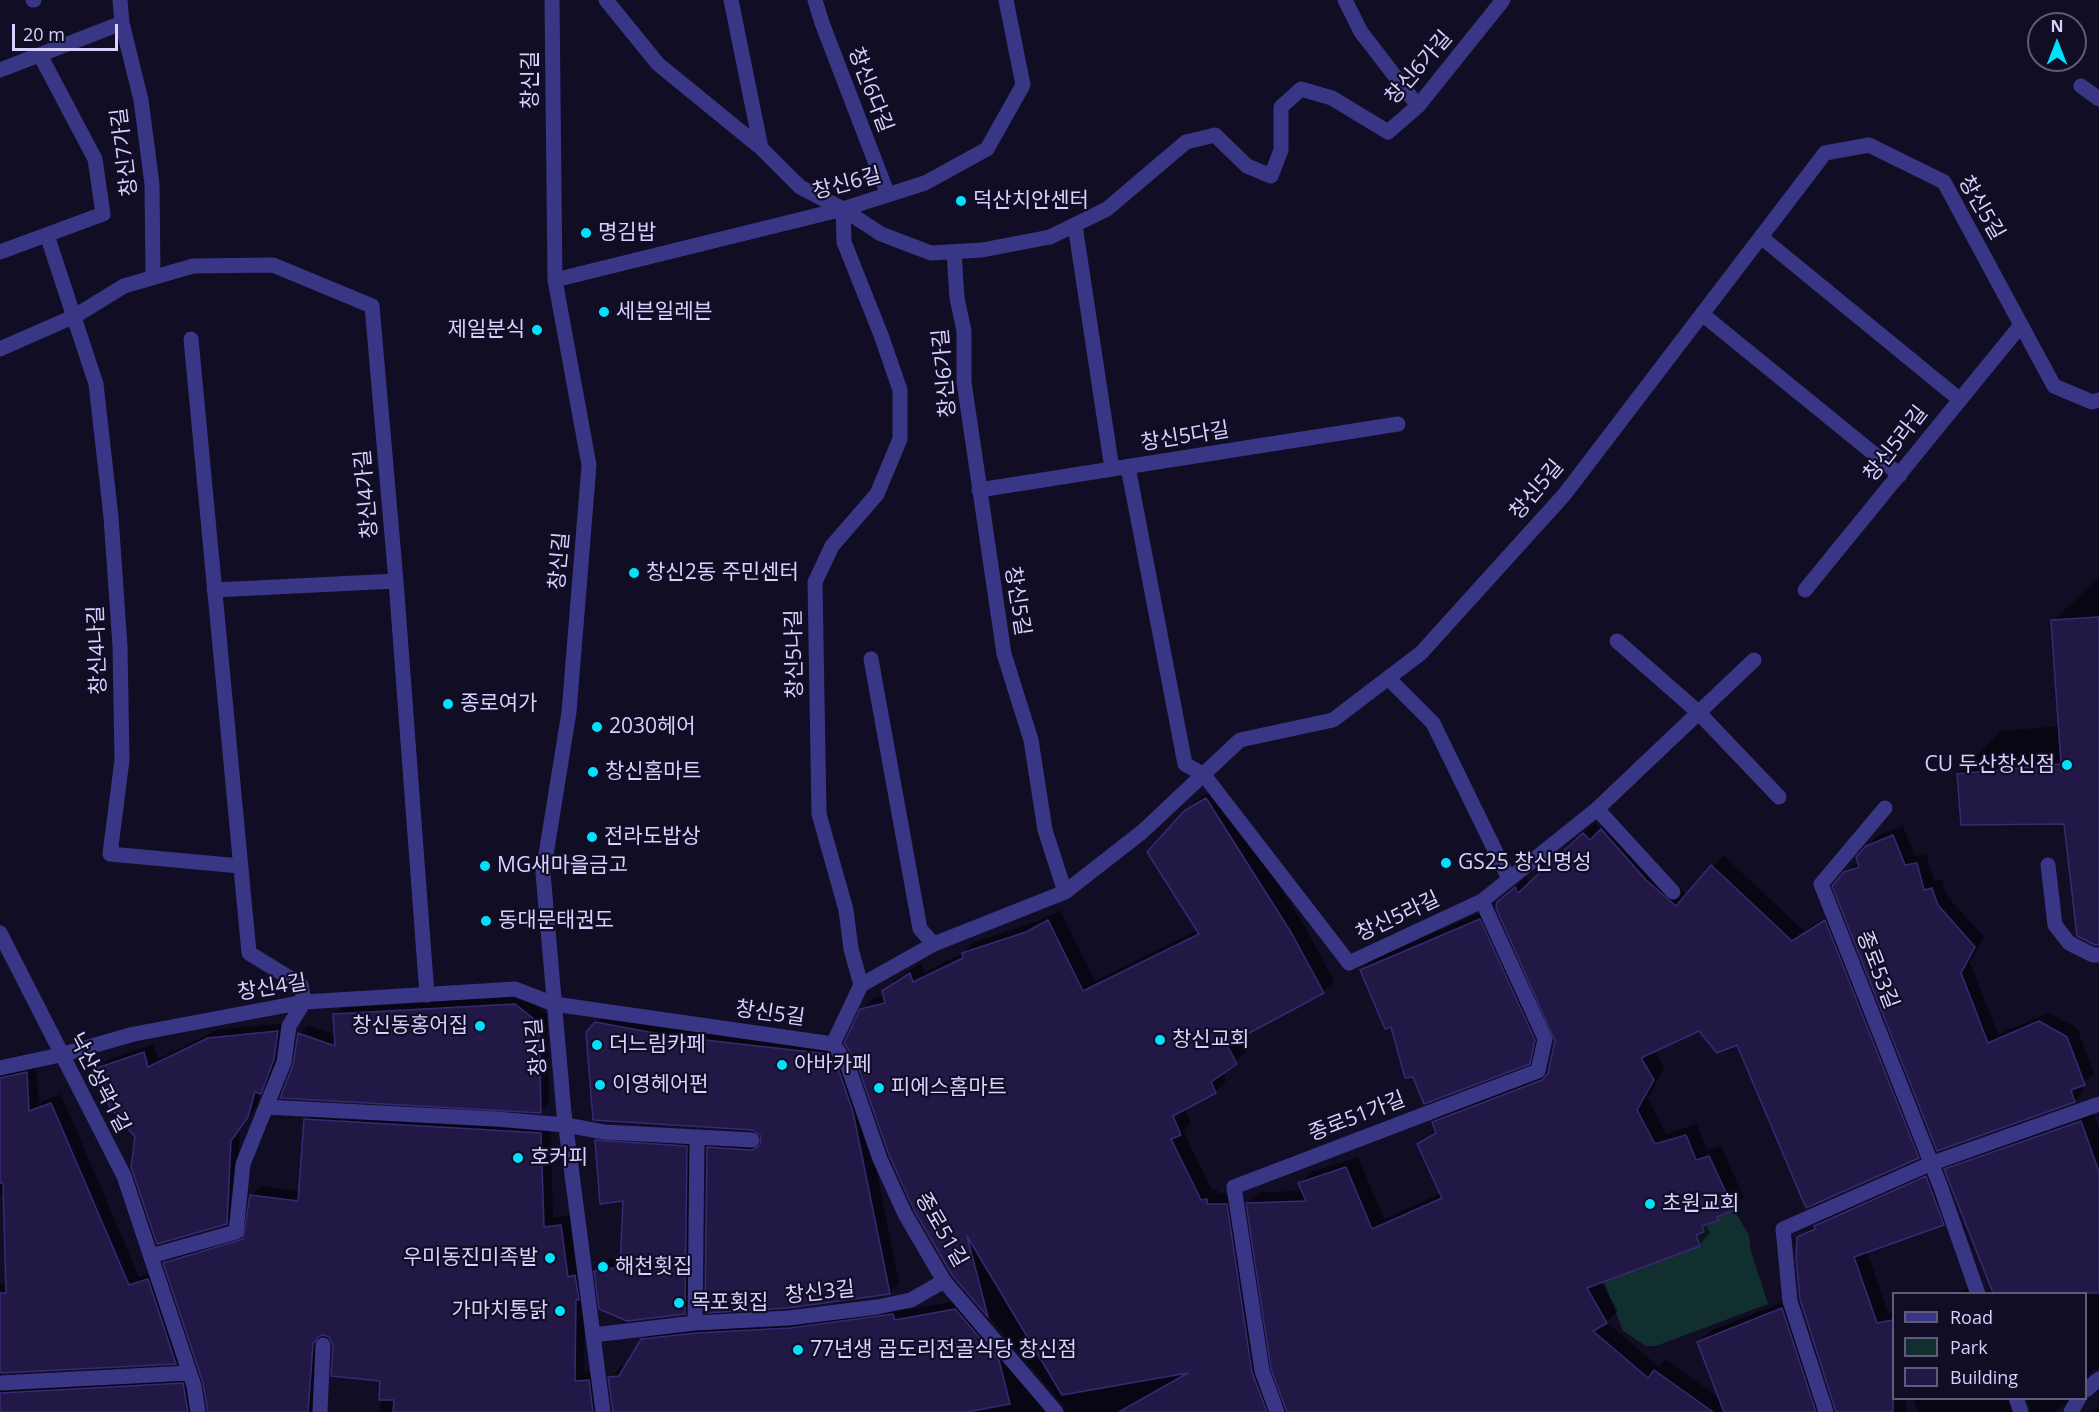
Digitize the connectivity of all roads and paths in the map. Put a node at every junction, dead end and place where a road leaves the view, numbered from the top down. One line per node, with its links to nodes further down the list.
1 (120, 0): 9 (street, 창신7가길)
2 (552, 0): 24 (street, 창신길)
3 (606, 0): 15 (street)
4 (731, 0): 15 (street)
5 (815, 0): 16 (street, 창신6다길)
6 (1006, 0): 16 (street, 창신6길)
7 (1345, 0): 14 (street)
8 (1503, 0): 14 (street, 창신6가길)
9 (122, 23): 10 (street); 23 (street, 창신7가길)
10 (40, 55): 11 (street); 19 (street)
11 (0, 70)
12 (2081, 86): 13 (street)
13 (2099, 99)
14 (1418, 106): 18 (street, 창신6가길)
15 (761, 148): 17 (street)
16 (888, 195): 17 (street, 창신6길)
17 (843, 209): 22 (street, 창신6가길); 24 (street, 창신6길); 58 (street, 창신5나길)
18 (1075, 225): 22 (street, 창신6가길); 34 (street)
19 (48, 235): 21 (street); 26 (street)
20 (1761, 237): 25 (street, 창신5길); 27 (street, 창신5길); 30 (street)
21 (0, 252)
22 (954, 252): 36 (street, 창신6가길)
23 (153, 277): 26 (street, 창신4가길); 37 (street, 창신4가길)
24 (555, 280): 61 (street, 창신길)
25 (1702, 314): 35 (street); 43 (street, 창신5길)
26 (75, 316): 29 (street, 창신4가길); 50 (street, 창신4나길)
27 (2021, 325): 30 (street, 창신5라길); 31 (street, 창신5길)
28 (191, 339): 38 (street)
29 (0, 349)
30 (1959, 399): 35 (street, 창신5라길)
31 (2099, 400)
32 (1398, 424): 33 (street, 창신5다길)
33 (1128, 467): 34 (street, 창신5다길); 45 (street)
34 (1112, 469): 36 (street, 창신5다길)
35 (1900, 475): 39 (street, 창신5라길)
36 (979, 490): 52 (street, 창신5길)
37 (396, 581): 38 (street); 59 (street, 창신4가길)
38 (214, 590): 50 (street)
39 (1805, 590)
40 (1617, 641): 44 (street)
41 (871, 659): 56 (street)
42 (1754, 660): 44 (street, 창신5라길)
43 (1388, 678): 45 (street, 창신5길); 51 (street)
44 (1698, 712): 46 (street); 48 (street, 창신5라길)
45 (1204, 775): 52 (street, 창신5길); 54 (street, 창신5라길)
46 (1779, 797)
47 (1885, 808): 70 (street, 종로53길)
48 (1597, 809): 51 (street, 창신5라길); 53 (street)
49 (2048, 865): 57 (street)
50 (240, 866): 60 (street)
51 (1509, 879): 54 (street, 창신5라길)
52 (1065, 892): 56 (street, 창신5길)
53 (1673, 892)
54 (1482, 901): 85 (street, 종로51가길)
55 (0, 933): 63 (street, 낙산성곽1길)
56 (934, 944): 58 (street, 창신5길)
57 (2099, 955)
58 (861, 985): 62 (street)
59 (427, 995): 60 (street, 창신4길); 61 (street, 창신4길)
60 (304, 1002): 63 (street, 창신4길); 66 (street)
61 (554, 1004): 62 (street, 창신5길); 67 (street, 창신길)
62 (833, 1044): 72 (street, 종로51길)
63 (60, 1055): 64 (street, 창신4길); 71 (street, 낙산성곽1길)
64 (0, 1068)
65 (2099, 1104): 70 (street)
66 (266, 1107): 67 (street); 71 (street)
67 (566, 1125): 68 (street); 75 (street, 창신길)
68 (697, 1137): 69 (street); 74 (street)
69 (752, 1140)
70 (1930, 1164): 73 (street, 종로53길); 86 (street)
71 (151, 1257): 77 (street, 낙산성곽1길)
72 (944, 1281): 74 (street, 창신3길); 84 (street, 종로51길)
73 (1978, 1292)
74 (695, 1323): 75 (street, 창신3길)
75 (593, 1335): 83 (street, 창신길)
76 (323, 1345): 82 (street)
77 (189, 1373): 79 (street); 81 (street, 낙산성곽1길)
78 (2099, 1379): 80 (street)
79 (0, 1383)
80 (2087, 1388)
81 (198, 1412)
82 (320, 1412)
83 (603, 1412)
84 (1056, 1412)
85 (1277, 1412)
86 (1826, 1412)

